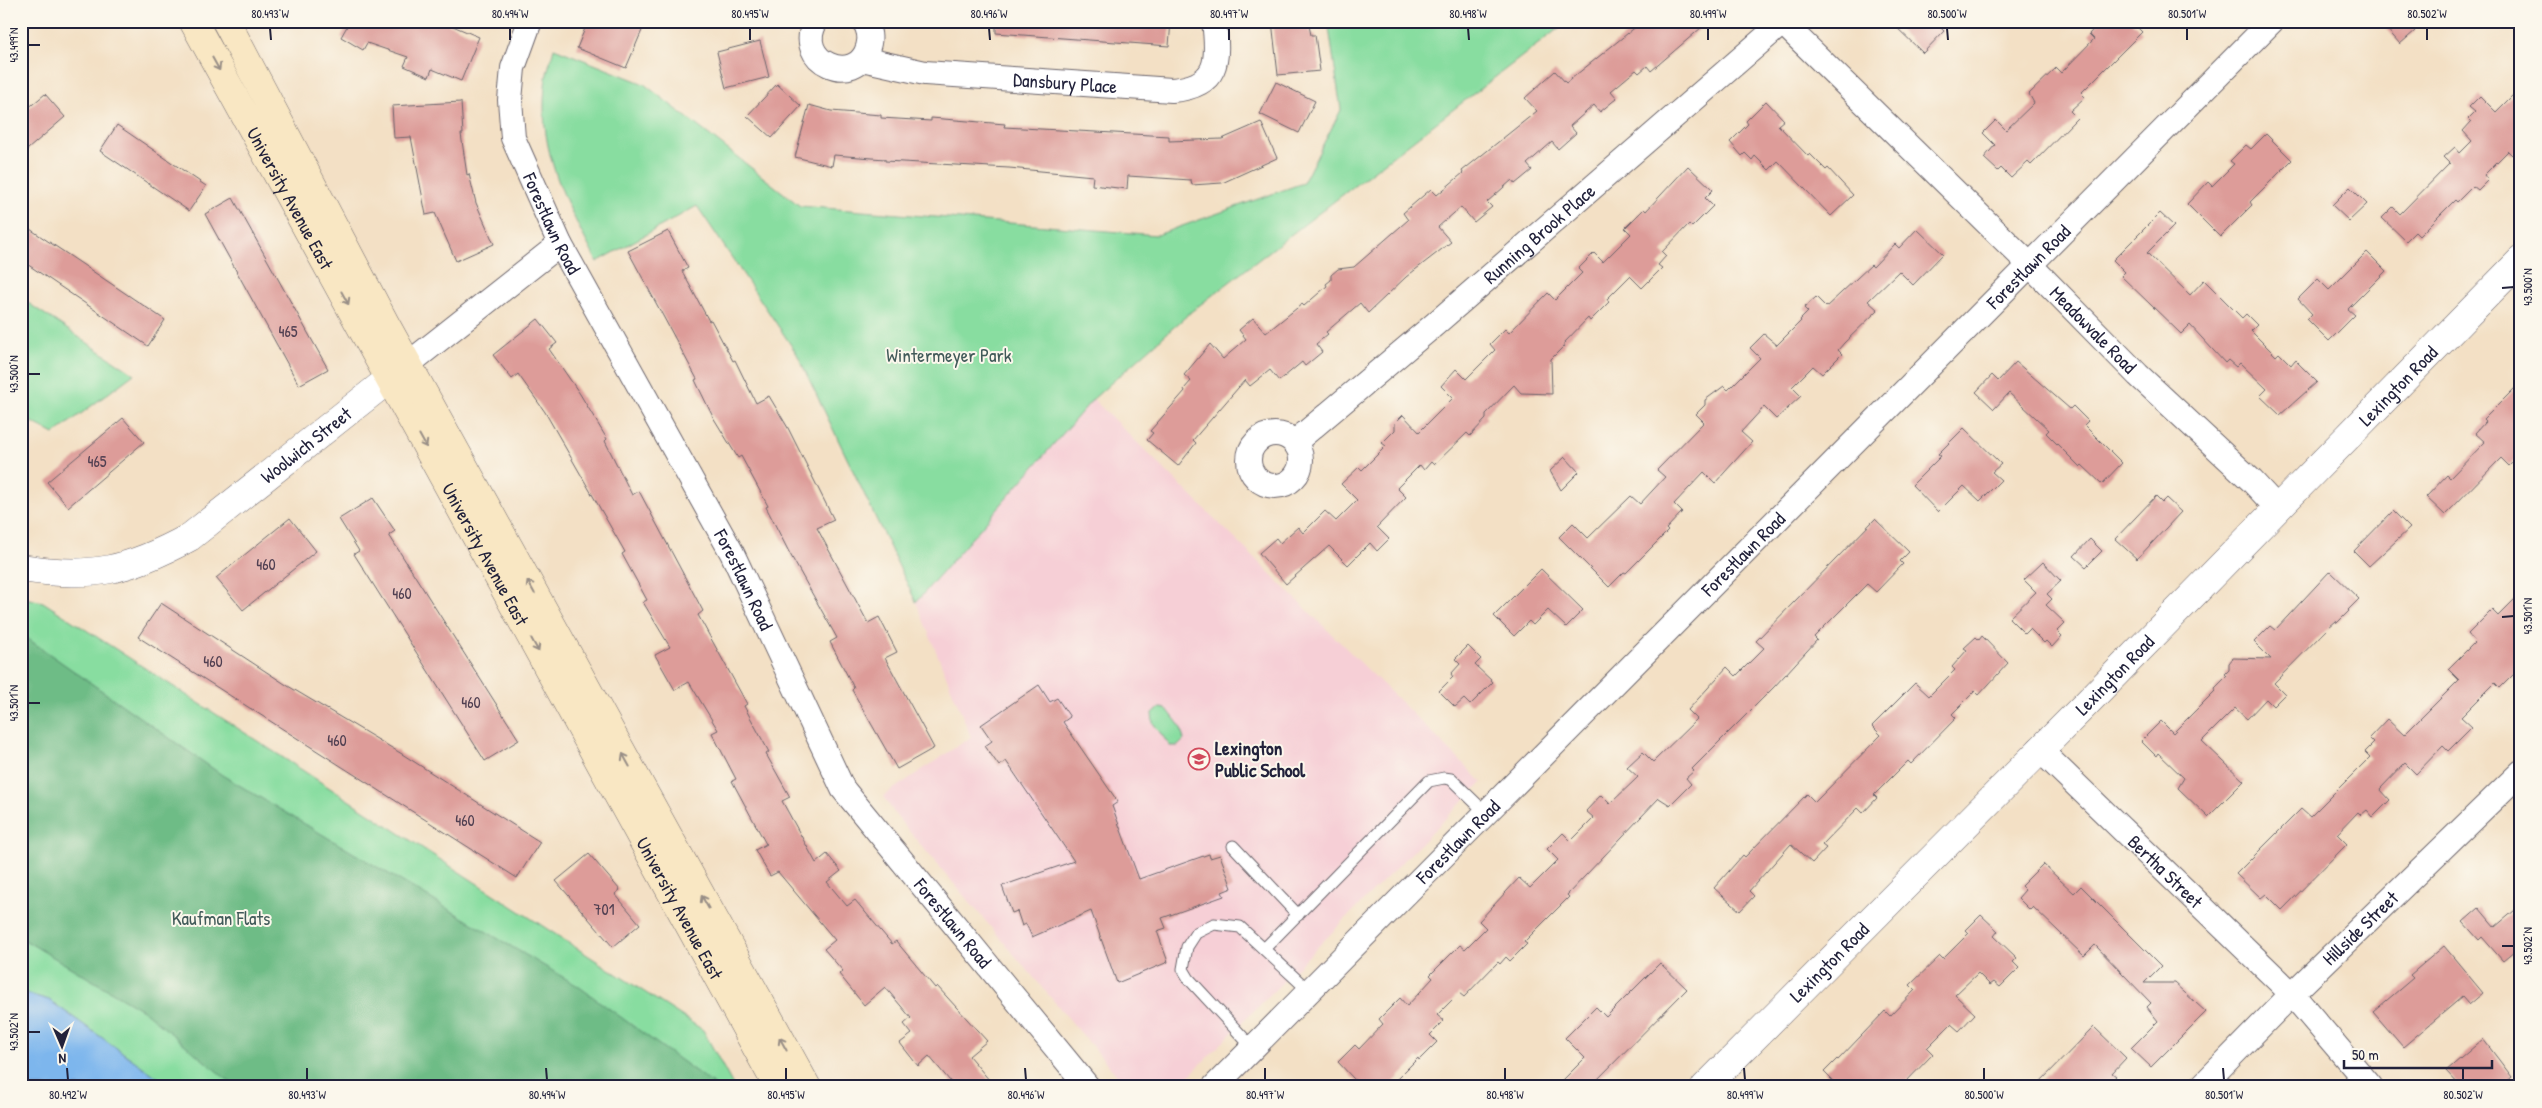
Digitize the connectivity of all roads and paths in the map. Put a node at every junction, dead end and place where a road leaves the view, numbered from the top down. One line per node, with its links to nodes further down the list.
1 (193, 21): 13 (main road, University Avenue East, one-way to 13)
2 (226, 21): 13 (main road, University Avenue East)
3 (530, 21): 10 (street, Forestlawn Road)
4 (816, 21): 9 (street)
5 (864, 21): 9 (street)
6 (1214, 21): 9 (street, Dansbury Place)
7 (2272, 21): 12 (street, Forestlawn Road)
8 (1782, 22): 12 (street, Meadowvale Road); 14 (street, Running Brook Place)
9 (862, 59)
10 (560, 244): 13 (street, Woolwich Street); 29 (street, Forestlawn Road)
11 (2521, 260): 15 (street, Lexington Road)
12 (2029, 264): 15 (street, Meadowvale Road); 19 (street, Forestlawn Road)
13 (399, 371): 16 (street, Woolwich Street); 20 (main road, University Avenue East)
14 (1295, 442)
15 (2278, 509): 17 (street, Lexington Road)
16 (21, 568)
17 (2039, 749): 25 (street, Bertha Street); 31 (street, Lexington Road)
18 (2521, 772): 25 (street, Hillside Street)
19 (1485, 812): 22 (lane); 24 (street, Forestlawn Road)
20 (647, 824): 27 (main road, University Avenue East); 28 (main road, University Avenue East, one-way to 20)
21 (1233, 846): 22 (lane)
22 (1298, 915): 23 (lane)
23 (1264, 949): 24 (lane); 26 (lane)
24 (1308, 990): 26 (street, Forestlawn Road)
25 (2292, 994): 32 (street, Hillside Street); 33 (street, Bertha Street)
26 (1252, 1047): 30 (street, Forestlawn Road)
27 (778, 1087)
28 (807, 1087)
29 (1088, 1087)
30 (1214, 1087)
31 (1705, 1087)
32 (2201, 1087)
33 (2371, 1087)

